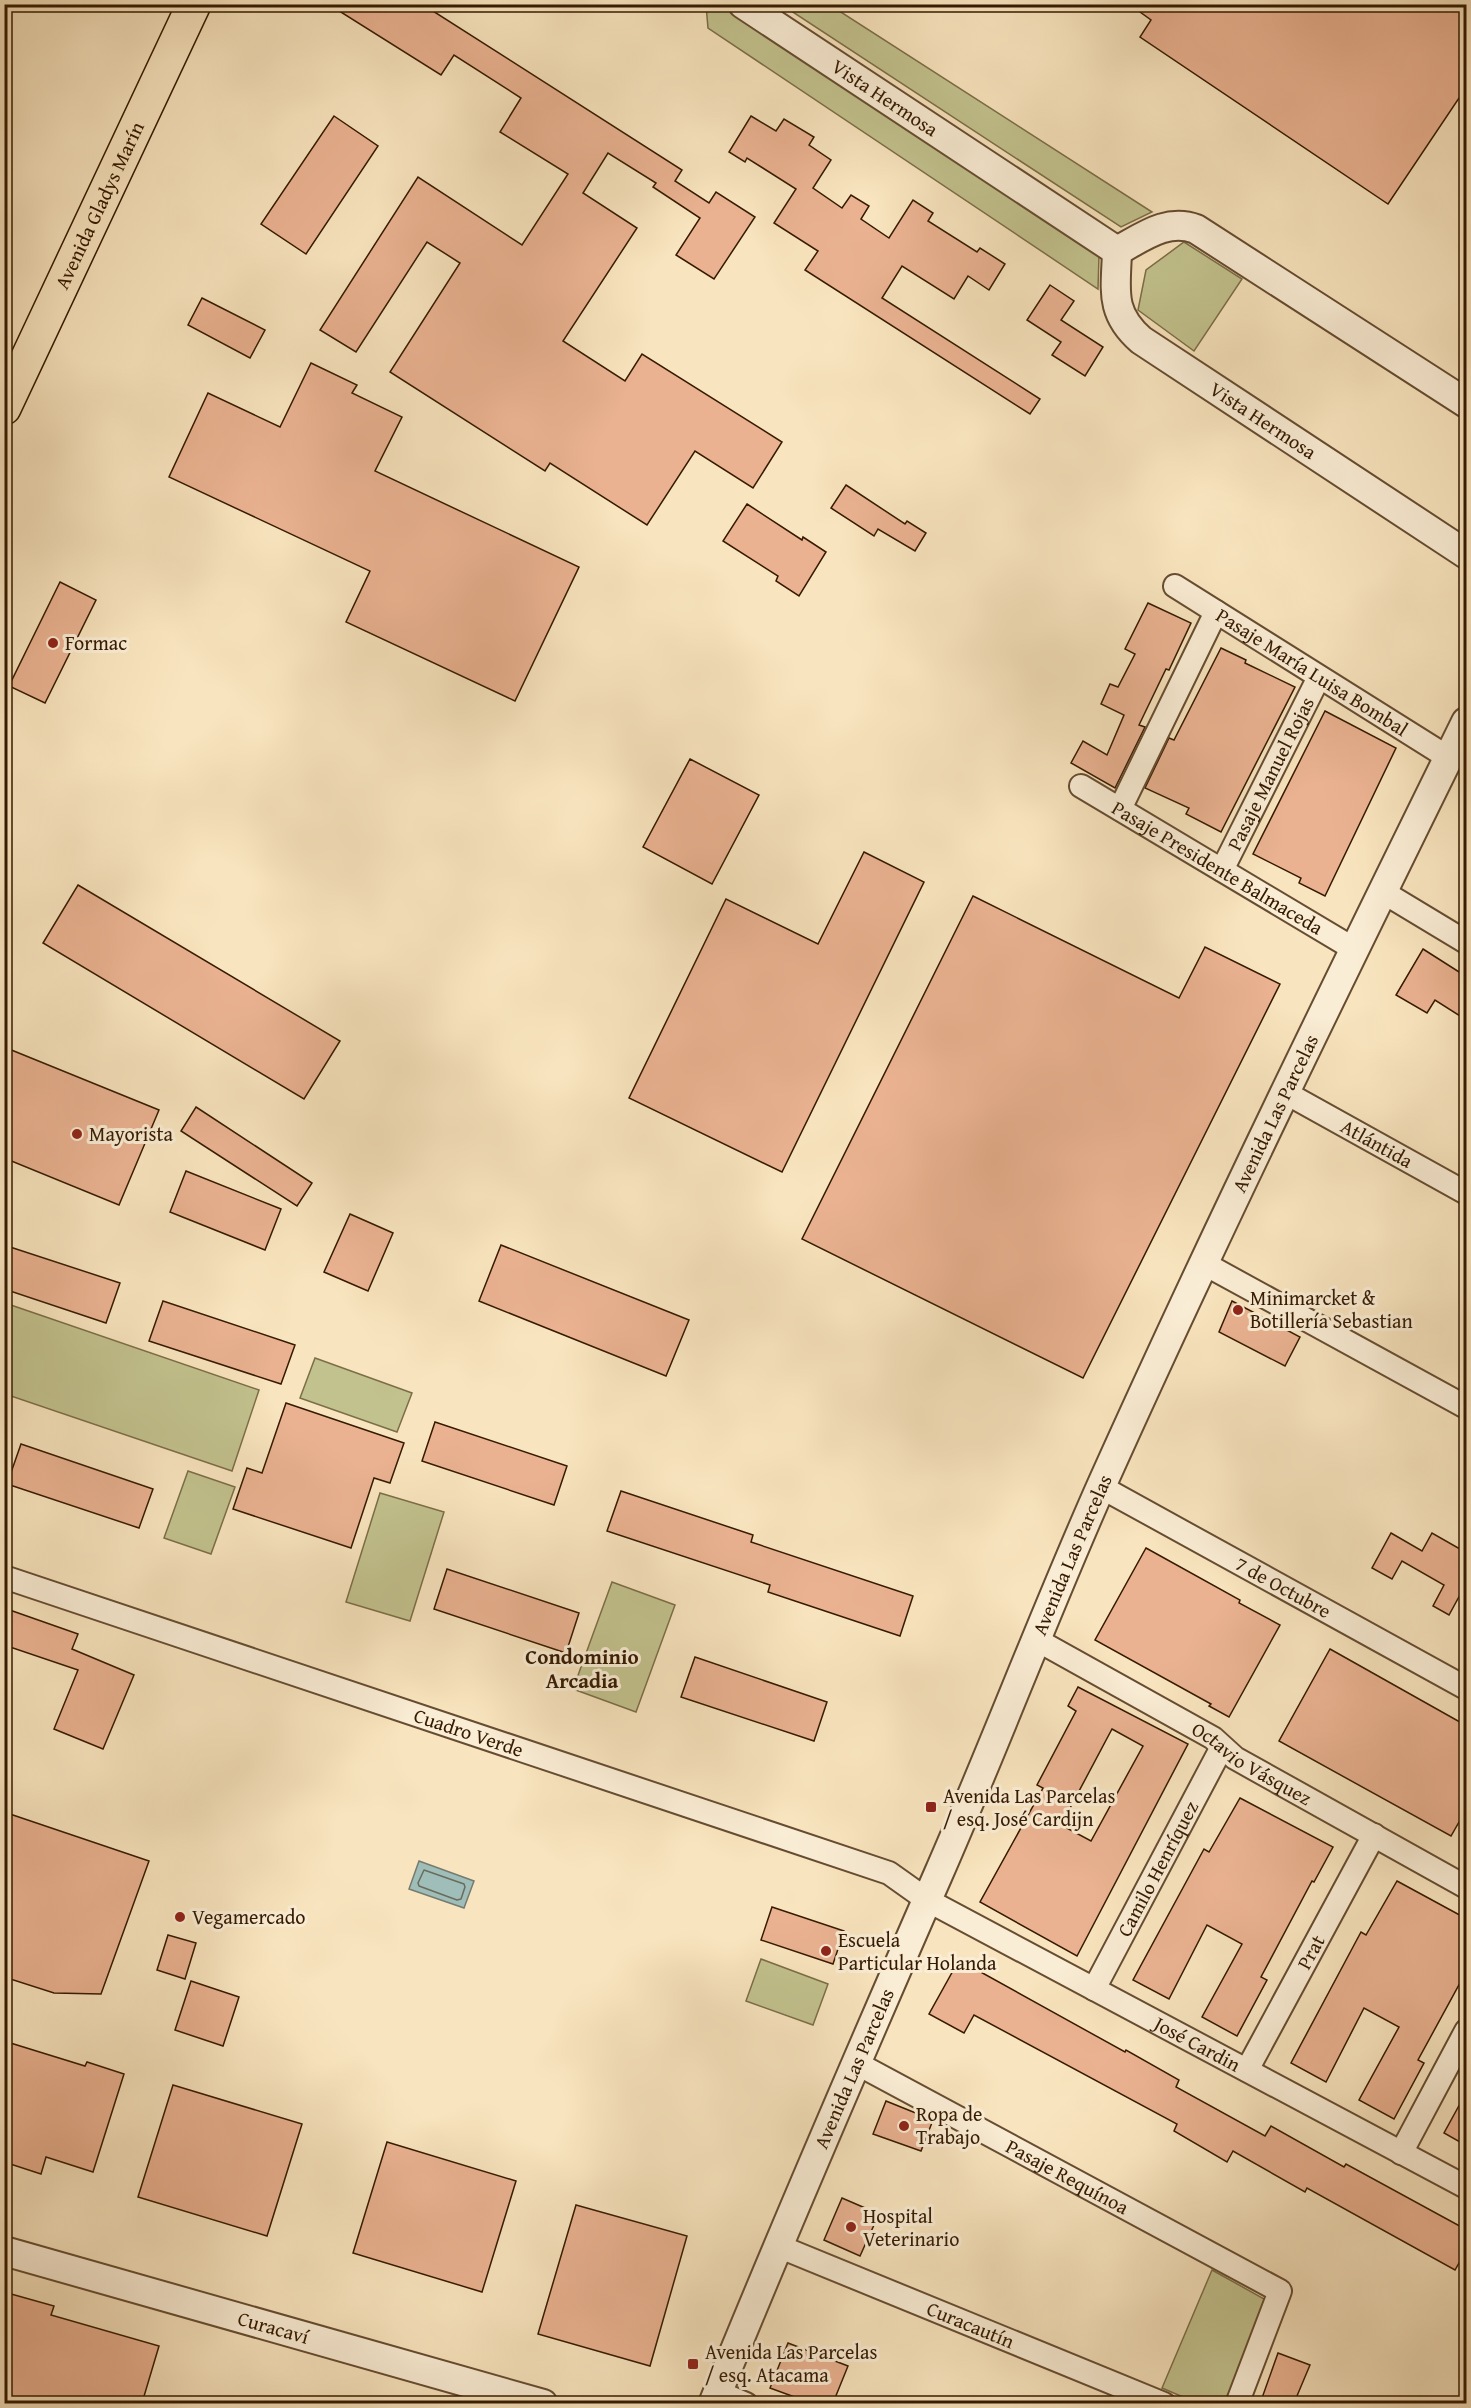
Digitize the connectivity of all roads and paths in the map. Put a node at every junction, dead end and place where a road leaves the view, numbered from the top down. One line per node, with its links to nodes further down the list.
1 (194, 4): 7 (main road, Avenida Gladys Marín)
2 (743, 4): 4 (street, Vista Hermosa)
3 (1162, 228): 4 (street); 5 (street); 6 (street)
4 (1117, 250): 5 (street, Vista Hermosa)
5 (1116, 292): 8 (street, Vista Hermosa)
6 (1467, 403)
7 (4, 408)
8 (1467, 554)
9 (1175, 586): 10 (street, Pasaje María Luisa Bombal)
10 (1216, 612): 11 (street, Pasaje María Luisa Bombal); 15 (street)
11 (1319, 677): 13 (street, Pasaje María Luisa Bombal); 16 (street, Pasaje Manuel Rojas)
12 (1467, 722): 13 (street, Avenida Las Parcelas)
13 (1449, 758): 17 (street, Avenida Las Parcelas)
14 (1081, 786): 15 (street, Pasaje Presidente Balmaceda)
15 (1120, 809): 16 (street, Pasaje Presidente Balmaceda)
16 (1222, 870): 19 (street, Pasaje Presidente Balmaceda)
17 (1383, 892): 18 (street); 19 (street, Avenida Las Parcelas)
18 (1467, 942)
19 (1354, 949): 20 (street, Avenida Las Parcelas)
20 (1286, 1093): 21 (street, Atlántida); 22 (street, Avenida Las Parcelas)
21 (1467, 1193)
22 (1203, 1263): 23 (street); 24 (street, Avenida Las Parcelas)
23 (1467, 1407)
24 (1101, 1487): 26 (street, Avenida Las Parcelas); 27 (street, 7 de Octubre)
25 (4, 1577): 31 (street, Cuadro Verde)
26 (1037, 1640): 28 (street, Octavio Vásquez); 31 (street, Avenida Las Parcelas)
27 (1467, 1688)
28 (1222, 1747): 29 (street, Octavio Vásquez); 32 (street, Camilo Henríquez)
29 (1374, 1835): 30 (street, Octavio Vásquez); 35 (street, Prat)
30 (1467, 1887)
31 (927, 1900): 32 (street, José Cardin); 34 (street, Avenida Las Parcelas)
32 (1094, 1989): 35 (street, José Cardin)
33 (1467, 2031): 36 (street)
34 (856, 2062): 38 (street, Avenida Las Parcelas); 44 (street, Pasaje Requínoa)
35 (1247, 2070): 36 (street, José Cardin)
36 (1401, 2153): 37 (street, José Cardin)
37 (1467, 2187)
38 (778, 2246): 40 (street, Avenida Las Parcelas); 43 (street, Curacautín)
39 (4, 2251): 41 (street, Curacaví)
40 (715, 2398): 42 (street)
41 (543, 2403)
42 (746, 2403)
43 (1164, 2403)
44 (1237, 2403)

